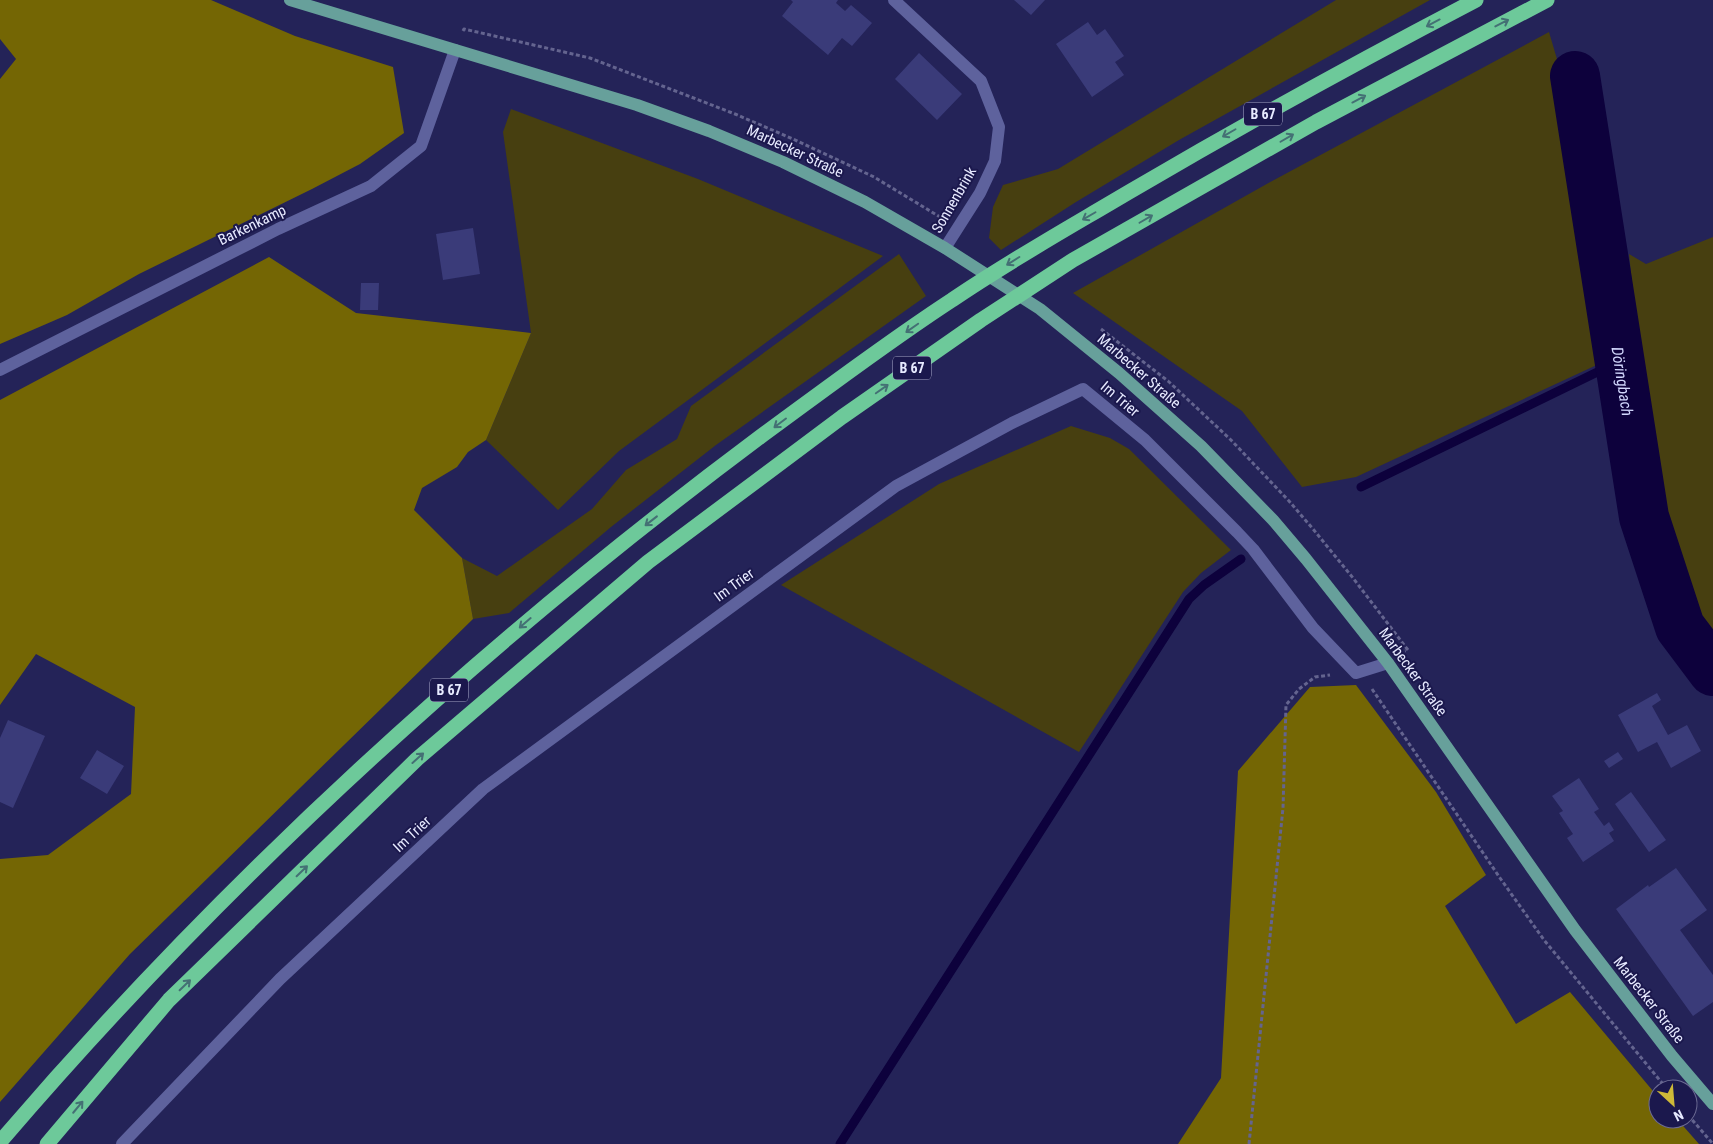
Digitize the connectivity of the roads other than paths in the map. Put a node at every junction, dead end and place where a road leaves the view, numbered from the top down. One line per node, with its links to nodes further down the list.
1 (290, 0): 5 (main road, Marbecker Straße)
2 (894, 0): 6 (street, Sonnenbrink)
3 (1476, 0): 10 (highway, B 67, one-way to 10)
4 (1547, 0): 11 (highway, B 67, one-way to 4)
5 (454, 50): 6 (main road, Marbecker Straße); 7 (street, Barkenkamp)
6 (945, 248): 8 (main road, Marbecker Straße)
7 (0, 370)
8 (1388, 663): 9 (main road, Marbecker Straße); 12 (street, Im Trier)
9 (1713, 1104)
10 (0, 1142)
11 (47, 1144)
12 (122, 1144)

